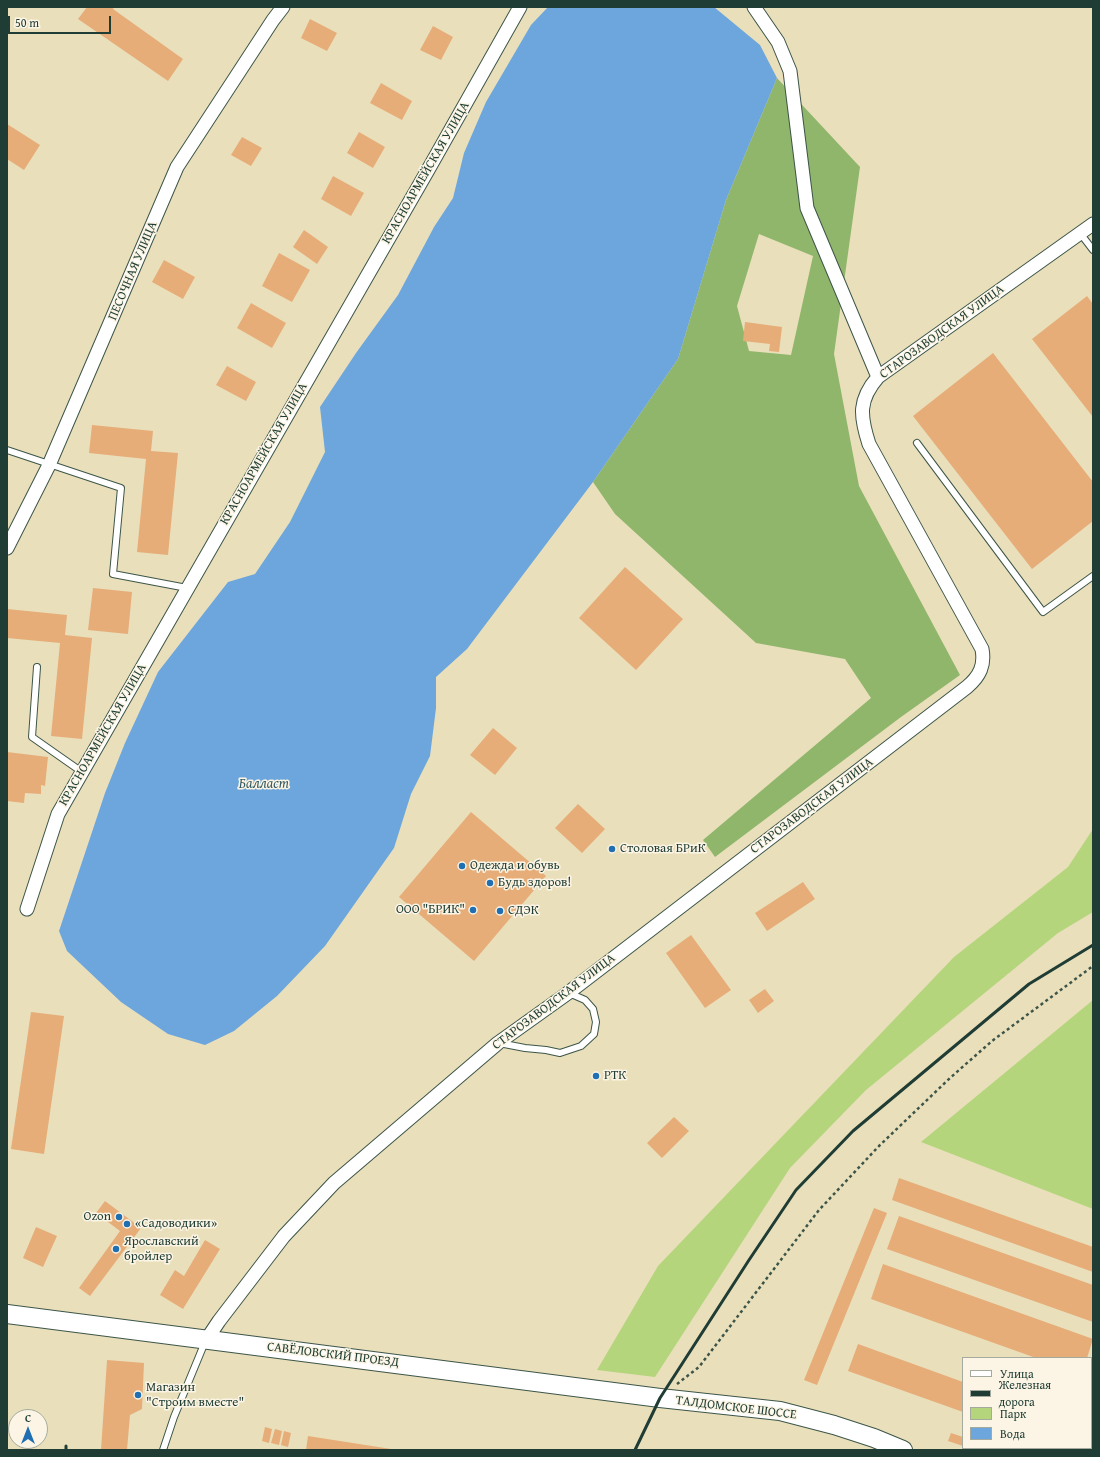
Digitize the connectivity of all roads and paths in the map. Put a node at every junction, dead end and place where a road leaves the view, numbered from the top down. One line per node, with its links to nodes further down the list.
1 (283, 7): 10 (street, ПЕСОЧНАЯ УЛИЦА)
2 (520, 7): 13 (street, КРАСНОАРМЕЙСКАЯ УЛИЦА)
3 (754, 7): 7 (street)
4 (1093, 224): 5 (street, СТАРОЗАВОДСКАЯ УЛИЦА)
5 (1080, 234): 6 (lane); 7 (street, СТАРОЗАВОДСКАЯ УЛИЦА)
6 (1093, 250)
7 (878, 377): 18 (street, СТАРОЗАВОДСКАЯ УЛИЦА)
8 (917, 443): 12 (lane)
9 (7, 450): 10 (lane)
10 (49, 465): 11 (street, ПЕСОЧНАЯ УЛИЦА); 13 (lane)
11 (7, 548)
12 (1093, 576)
13 (187, 588): 15 (street, КРАСНОАРМЕЙСКАЯ УЛИЦА)
14 (37, 667): 15 (lane)
15 (82, 772): 16 (street, КРАСНОАРМЕЙСКАЯ УЛИЦА)
16 (26, 909)
17 (1093, 966): 22 (path)
18 (568, 993): 19 (street, СТАРОЗАВОДСКАЯ УЛИЦА); 19 (lane)
19 (498, 1043): 21 (street, СТАРОЗАВОДСКАЯ УЛИЦА)
20 (7, 1314): 21 (main road, САВЁЛОВСКИЙ ПРОЕЗД)
21 (207, 1339): 22 (main road, САВЁЛОВСКИЙ ПРОЕЗД); 23 (lane)
22 (665, 1399): 24 (main road, ТАЛДОМСКОЕ ШОССЕ)
23 (162, 1450)
24 (903, 1450)

